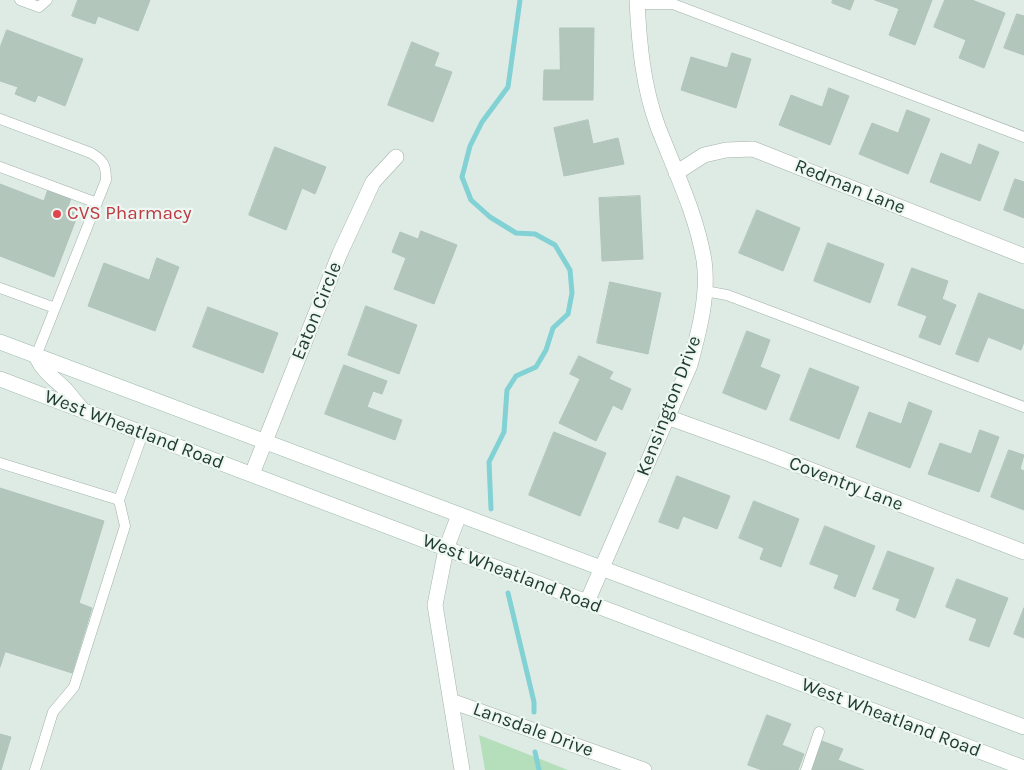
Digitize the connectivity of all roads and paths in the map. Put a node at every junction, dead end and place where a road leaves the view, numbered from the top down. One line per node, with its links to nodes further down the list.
1 (20, 0): 3 (lane)
2 (637, 2): 5 (lane); 8 (main road, Kensington Drive)
3 (43, 4)
4 (0, 119): 9 (lane)
5 (1024, 136)
6 (396, 157): 21 (main road, Eaton Circle)
7 (0, 167): 9 (lane)
8 (676, 173): 10 (main road, Redman Lane); 12 (main road, Kensington Drive)
9 (97, 203): 13 (lane)
10 (1024, 256)
11 (0, 288): 13 (lane)
12 (705, 292): 17 (lane); 19 (main road, Kensington Drive)
13 (55, 308): 15 (lane)
14 (0, 342): 15 (main road, West Wheatland Road)
15 (36, 356): 18 (main road); 21 (main road, West Wheatland Road)
16 (0, 379): 18 (main road, West Wheatland Road)
17 (1024, 407)
18 (82, 410): 20 (main road, West Wheatland Road)
19 (667, 417): 27 (main road, Coventry Lane); 28 (main road, Kensington Drive)
20 (143, 433): 23 (main road, West Wheatland Road); 24 (lane)
21 (264, 442): 23 (main road, Eaton Circle); 25 (main road, West Wheatland Road)
22 (0, 463): 24 (lane)
23 (252, 474): 26 (main road, West Wheatland Road)
24 (119, 500): 34 (lane)
25 (459, 515): 26 (main road); 28 (main road, West Wheatland Road)
26 (446, 548): 29 (main road, West Wheatland Road); 30 (main road)
27 (1024, 552)
28 (602, 568): 29 (main road, Kensington Drive); 31 (main road, West Wheatland Road)
29 (587, 602): 33 (main road, West Wheatland Road)
30 (450, 700): 35 (main road); 36 (main road, Lansdale Drive)
31 (1024, 727)
32 (819, 732): 37 (lane)
33 (1024, 768)
34 (35, 770)
35 (462, 770)
36 (644, 770)
37 (806, 770)

